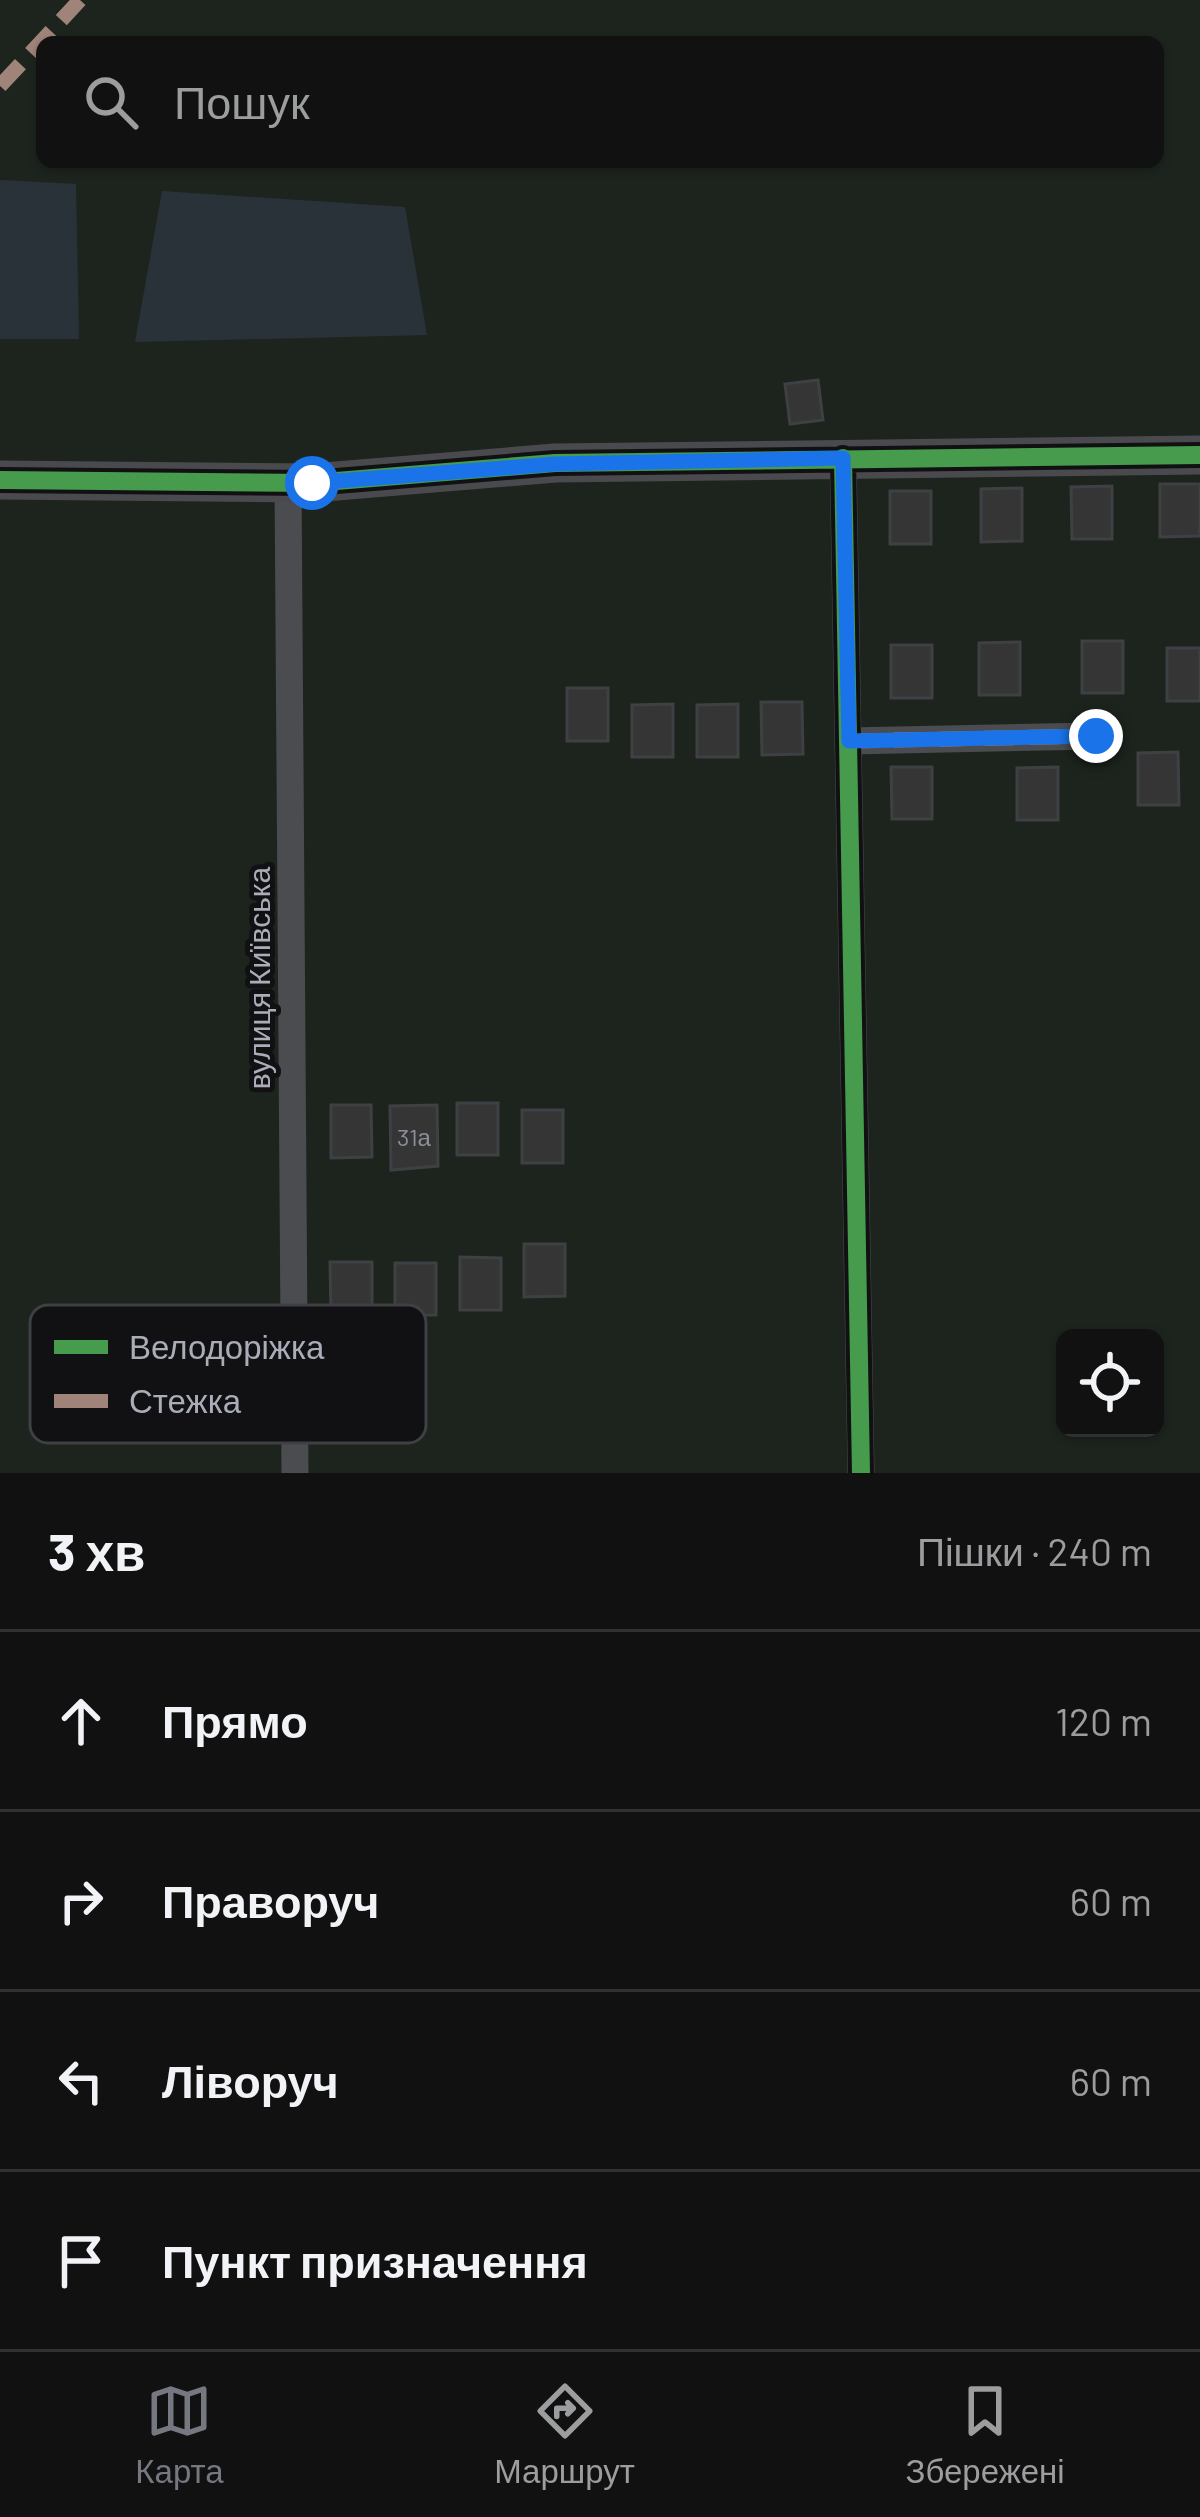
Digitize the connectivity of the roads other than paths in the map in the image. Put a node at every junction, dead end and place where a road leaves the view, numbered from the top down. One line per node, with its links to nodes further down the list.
1 (1200, 454): 2 (street)
2 (843, 458): 4 (street); 6 (street)
3 (0, 480): 4 (street)
4 (288, 483): 7 (street, вулиця Київська)
5 (1096, 736): 6 (street)
6 (849, 741): 10 (street)
7 (294, 1305)
8 (295, 1443): 9 (street, вулиця Київська)
9 (295, 1473)
10 (861, 1473)

